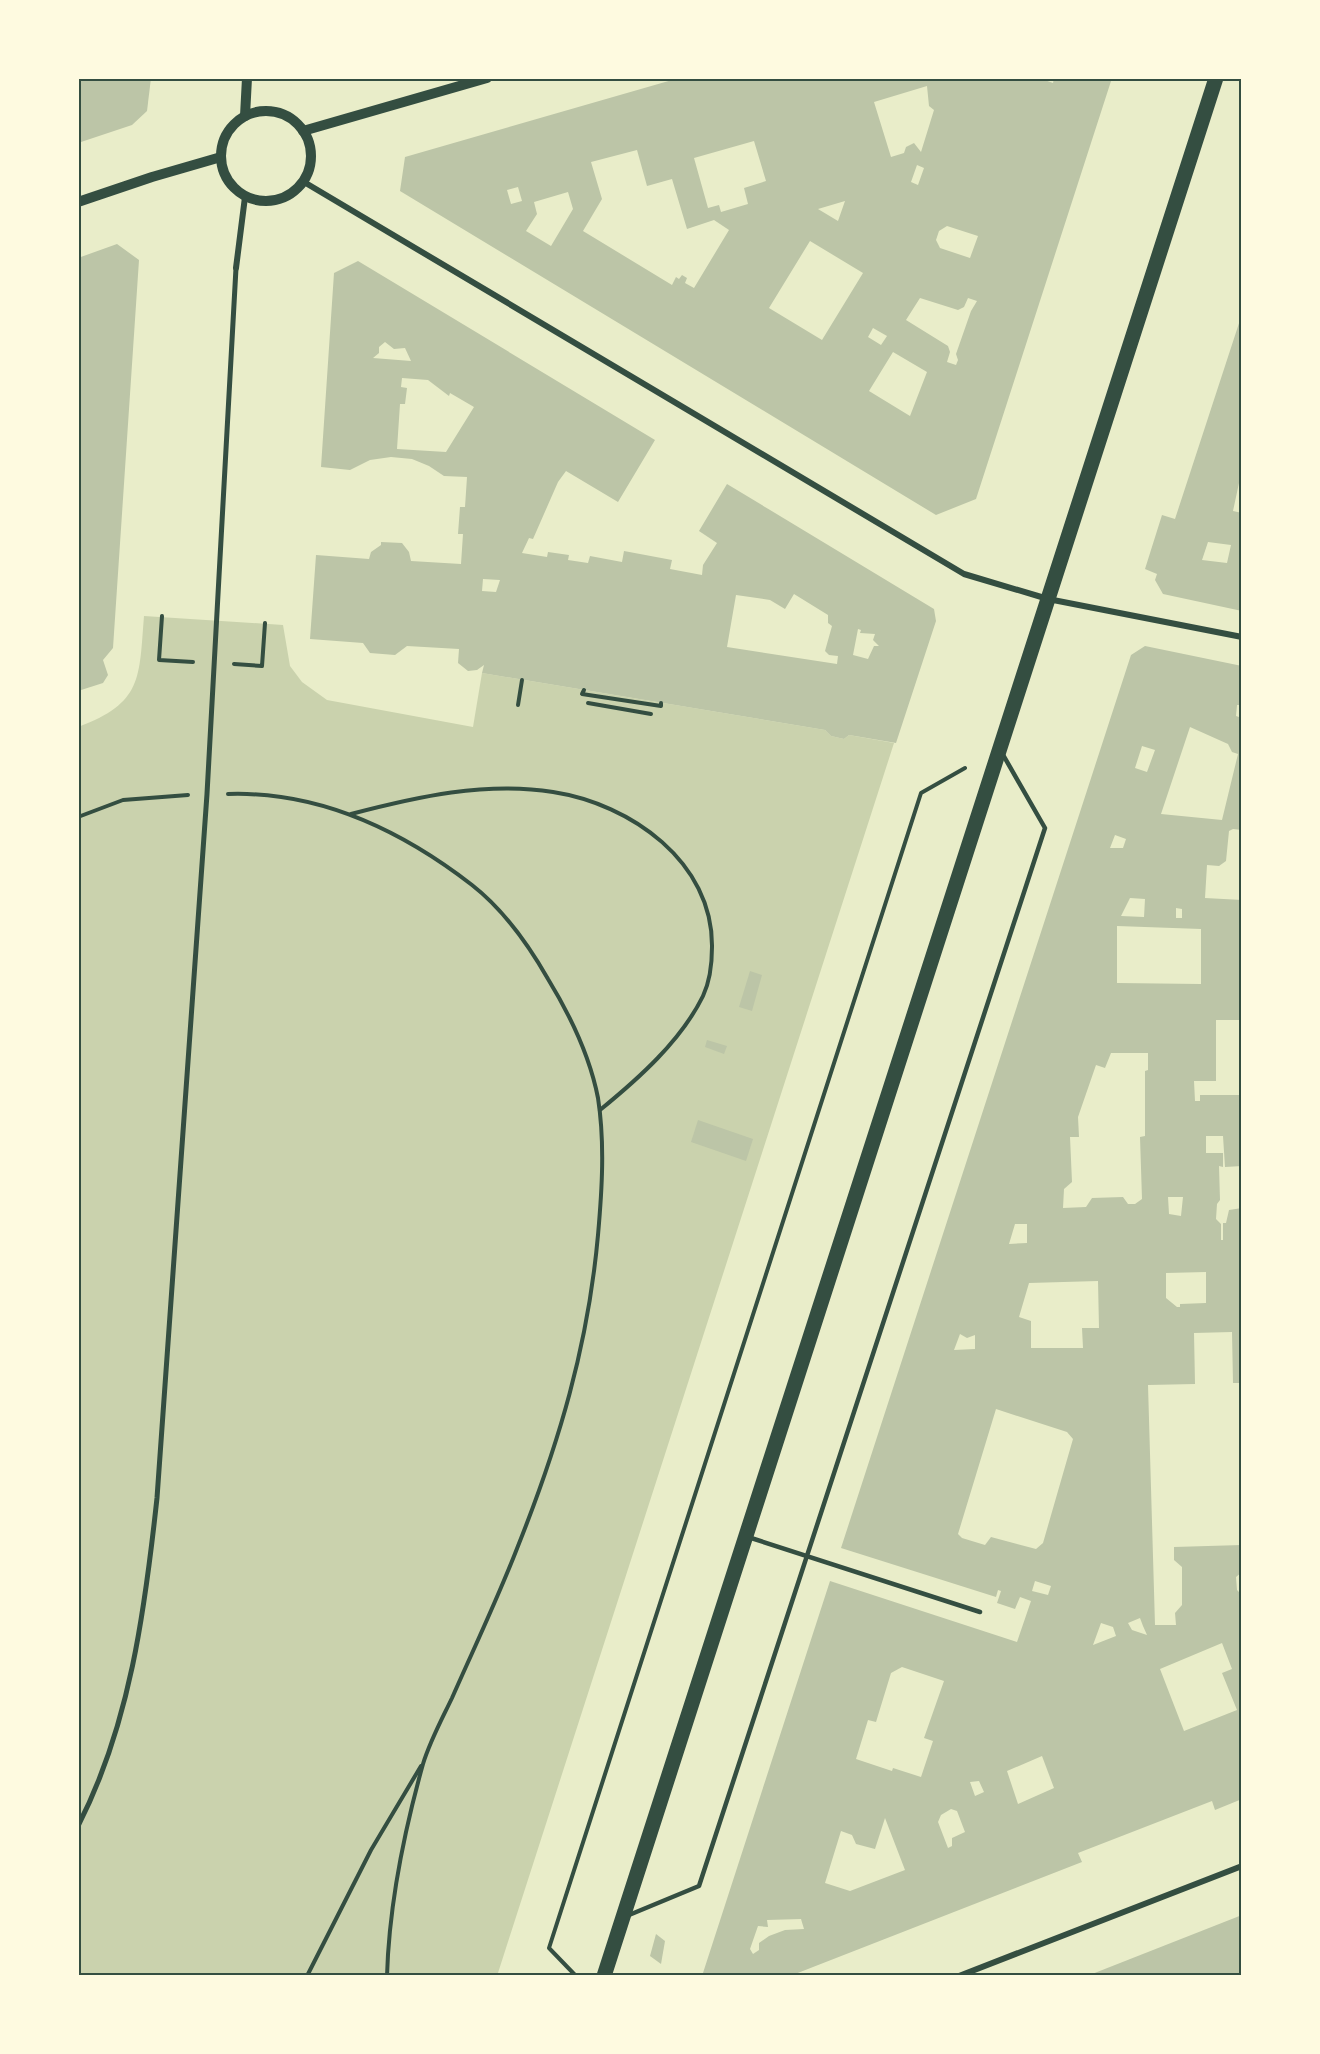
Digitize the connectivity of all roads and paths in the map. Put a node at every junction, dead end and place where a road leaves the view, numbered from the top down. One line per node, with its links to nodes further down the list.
1 (247, 78): 4 (street)
2 (488, 78): 5 (street)
3 (1216, 78): 11 (main road)
4 (245, 116): 5 (street); 6 (street)
5 (303, 130): 7 (street)
6 (221, 158): 8 (street); 9 (street)
7 (304, 182): 8 (street); 11 (street)
8 (245, 197): 10 (street)
9 (78, 202)
10 (236, 268): 15 (street)
11 (1048, 599): 14 (street); 24 (main road)
12 (162, 616): 15 (path)
13 (265, 624): 15 (path)
14 (1242, 638)
15 (213, 663): 26 (street)
16 (522, 680): 21 (path)
17 (584, 690): 18 (path)
18 (621, 700): 20 (path); 22 (path)
19 (588, 703): 22 (path)
20 (662, 704)
21 (518, 705)
22 (620, 709): 23 (path)
23 (651, 714)
24 (999, 748): 30 (main road); 31 (lane)
25 (947, 778): 39 (path)
26 (207, 794): 27 (path); 28 (path); 34 (street)
27 (350, 814): 29 (path); 29 (path)
28 (78, 817)
29 (599, 1111): 33 (path)
30 (746, 1536): 31 (lane); 36 (main road)
31 (807, 1556): 32 (lane); 36 (lane)
32 (980, 1611)
33 (424, 1761): 37 (path); 38 (path)
34 (78, 1826)
35 (1242, 1866): 41 (street)
36 (624, 1917): 40 (main road)
37 (307, 1976)
38 (387, 1976)
39 (576, 1976)
40 (604, 1976)
41 (959, 1976)

